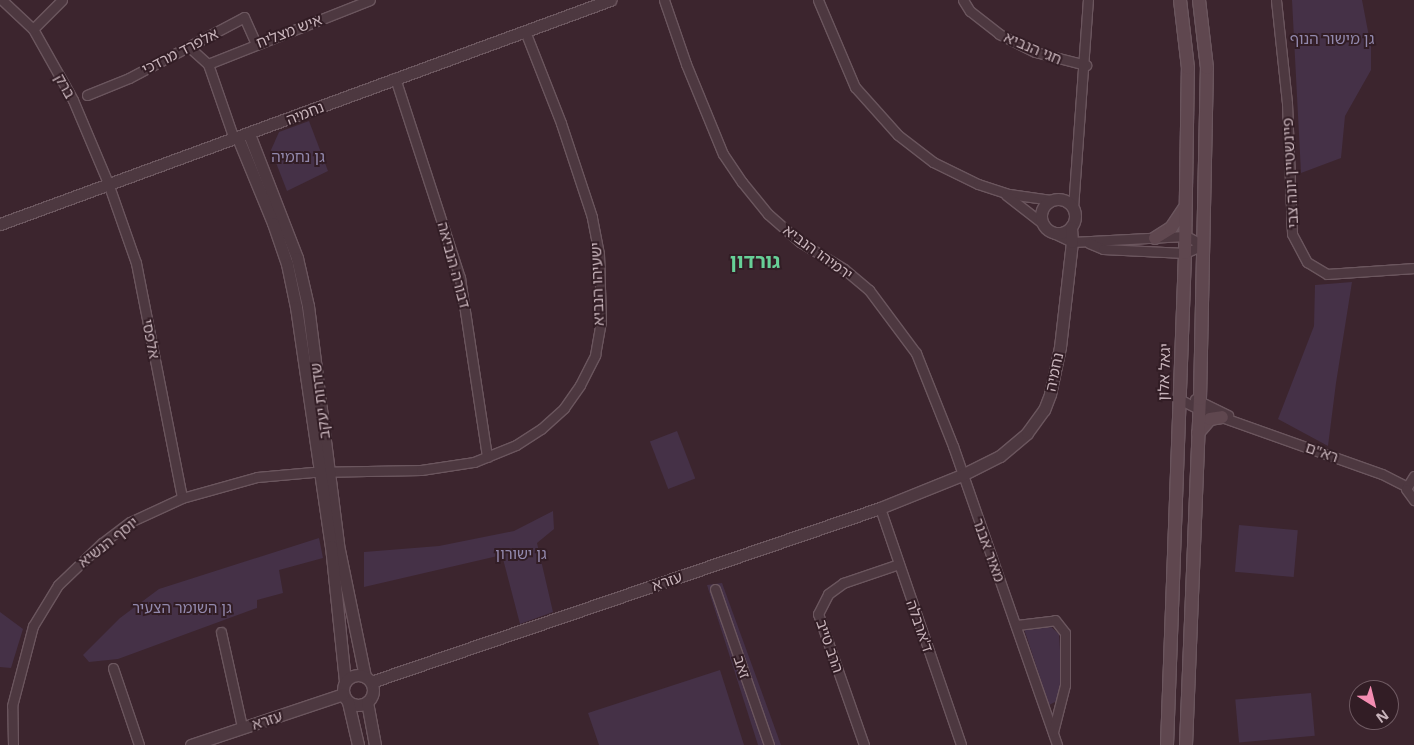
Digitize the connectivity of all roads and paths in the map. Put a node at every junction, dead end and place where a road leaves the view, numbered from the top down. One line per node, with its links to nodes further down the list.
1 (2, 0): 12 (street, ברק)
2 (62, 0): 12 (street)
3 (370, 0): 14 (street, איש מצליח)
4 (610, 0): 13 (street, נחמיה)
5 (664, 0): 45 (street, ירמיהו הנביא)
6 (818, 0): 23 (street)
7 (963, 0): 17 (street, חגי הנביא)
8 (1088, 0): 17 (street)
9 (1180, 0): 25 (main road, יגאל אלון)
10 (1199, 0): 35 (main road)
11 (1276, 0): 37 (street, פיינשטיין יונה צבי)
12 (32, 30): 22 (street, ברק)
13 (525, 31): 18 (street, נחמיה); 43 (street, ישעיהו הנביא)
14 (256, 44): 15 (street, אלפרד מרדכי); 16 (street, איש מצליח)
15 (189, 48): 16 (street); 19 (street, אלפרד מרדכי)
16 (208, 64): 21 (street)
17 (1086, 65): 26 (street)
18 (395, 78): 20 (street, נחמיה); 43 (street, דבורה הנביאה)
19 (87, 95)
20 (250, 134): 21 (street, נחמיה); 44 (street, שדרות יעקב)
21 (236, 139): 22 (street, נחמיה); 44 (street, שדרות יעקב)
22 (108, 183): 28 (street, נחמיה); 48 (street, אלפסי)
23 (1002, 192): 24 (street); 27 (street)
24 (1051, 200): 26 (street); 27 (street)
25 (1186, 204): 31 (main road, יגאל אלון); 32 (main road)
26 (1073, 208): 29 (street)
27 (1042, 223): 30 (street)
28 (0, 224)
29 (1071, 227): 30 (street); 33 (street, נחמיה)
30 (1053, 232): 33 (street)
31 (1186, 236): 32 (street); 35 (street); 36 (main road, יגאל אלון)
32 (1154, 238): 34 (street)
33 (1072, 242): 34 (street); 45 (street, נחמיה)
34 (1089, 243): 36 (street)
35 (1203, 245): 36 (street); 39 (main road)
36 (1185, 253): 38 (main road, יגאל אלון)
37 (1414, 268)
38 (1179, 399): 39 (street, רא"ם); 71 (main road, יגאל אלון)
39 (1199, 404): 40 (street, רא"ם); 41 (street, רא"ם); 42 (main road)
40 (1222, 417): 41 (street, רא"ם); 42 (main road)
41 (1236, 421): 47 (street, רא"ם)
42 (1198, 433): 72 (main road)
43 (488, 457): 44 (street, ישעיהו הנביא)
44 (324, 472): 48 (street, יוסף הנשיא); 56 (street, שדרות יעקב); 57 (street, שדרות יעקב)
45 (962, 475): 50 (street, עזרא); 53 (street, מאיר אבנר)
46 (1414, 476): 47 (street)
47 (1406, 486): 49 (street)
48 (182, 498): 62 (street, יוסף הנשיא)
49 (1414, 500)
50 (880, 508): 51 (street, ד'ארבלה); 56 (street, עזרא)
51 (899, 564): 68 (street, הרב טייב); 69 (street, ד'ארבלה)
52 (716, 589): 67 (street, זאב)
53 (1017, 625): 61 (street, מאיר אבנר); 61 (street)
54 (221, 632): 60 (street)
55 (113, 668): 63 (street)
56 (368, 679): 57 (street); 59 (street)
57 (345, 681): 58 (street)
58 (346, 698): 59 (street); 60 (street, עזרא); 65 (street)
59 (368, 702): 66 (street)
60 (242, 727): 64 (street, עזרא)
61 (1053, 732): 70 (street, מאיר אבנר)
62 (12, 745)
63 (139, 745)
64 (191, 745)
65 (358, 745)
66 (375, 745)
67 (769, 745)
68 (864, 745)
69 (961, 745)
70 (1057, 745)
71 (1167, 745)
72 (1186, 745)

